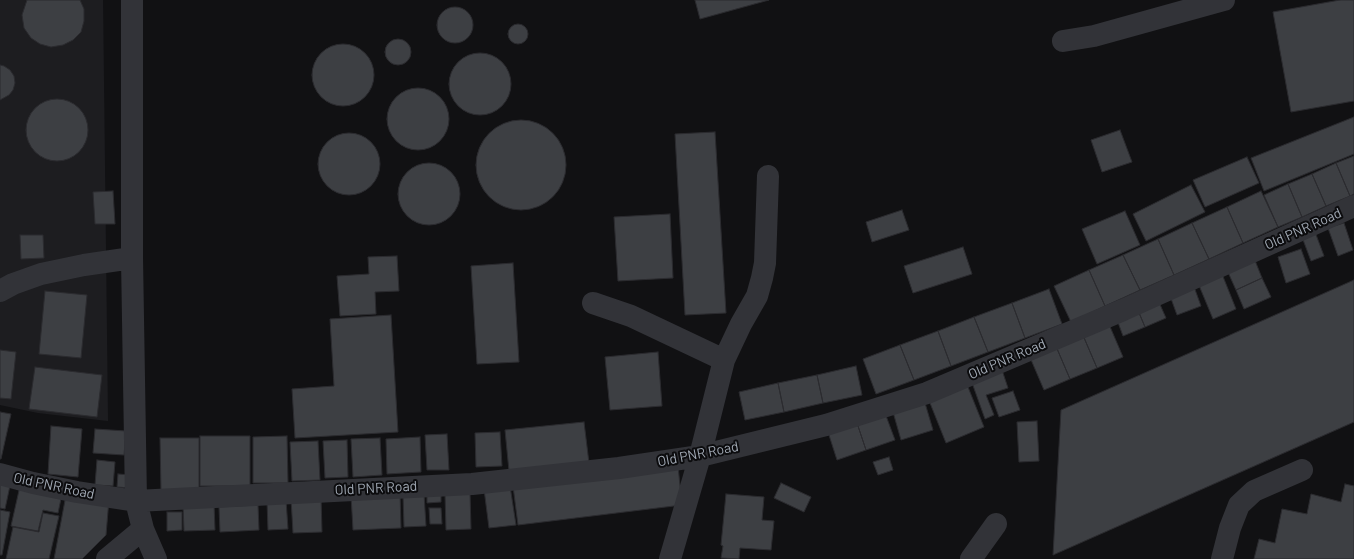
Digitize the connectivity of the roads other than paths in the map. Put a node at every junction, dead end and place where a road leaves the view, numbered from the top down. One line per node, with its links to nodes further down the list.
1 (132, 0): 6 (street)
2 (1224, 0): 3 (street)
3 (1063, 41)
4 (768, 176): 9 (street)
5 (1354, 206): 10 (street, Old PNR Road)
6 (132, 258): 7 (street); 13 (street)
7 (0, 291)
8 (593, 303): 9 (street)
9 (724, 360): 10 (street)
10 (700, 456): 13 (street, Old PNR Road); 18 (street)
11 (1302, 470): 20 (street)
12 (0, 474): 13 (street, Old PNR Road)
13 (136, 501): 15 (street)
14 (996, 524): 19 (street)
15 (143, 528): 16 (street); 17 (street)
16 (107, 559)
17 (156, 559)
18 (670, 559)
19 (971, 559)
20 (1222, 559)

